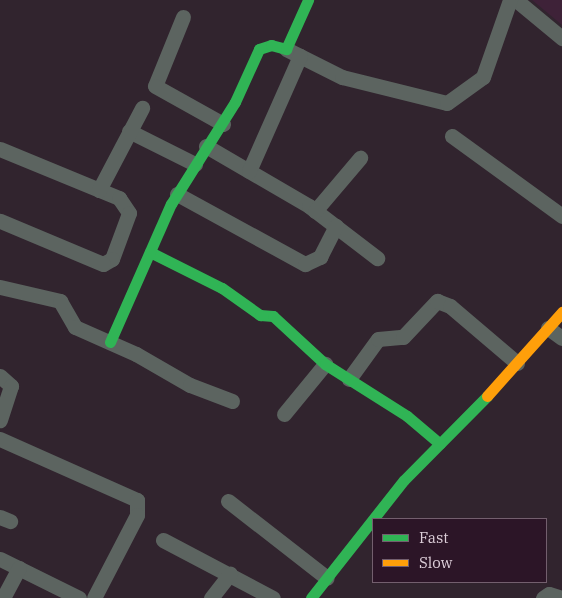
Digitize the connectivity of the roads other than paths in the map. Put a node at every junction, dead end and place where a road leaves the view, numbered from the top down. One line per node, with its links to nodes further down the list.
1 (308, 0): 6 (street)
2 (510, 0): 7 (street)
3 (516, 0): 5 (street)
4 (183, 17): 9 (street)
5 (562, 38)
6 (286, 49): 7 (street); 9 (street)
7 (300, 56): 16 (street)
8 (142, 108): 10 (street)
9 (223, 124): 12 (street)
10 (129, 131): 15 (street); 17 (street)
11 (452, 136): 20 (street)
12 (206, 146): 15 (street); 16 (street)
13 (0, 149): 17 (street)
14 (360, 158): 19 (street)
15 (195, 164): 18 (street)
16 (248, 171): 19 (street)
17 (99, 190): 21 (street)
18 (177, 194): 22 (street); 23 (street)
19 (315, 211): 22 (street)
20 (562, 216)
21 (0, 222)
22 (336, 226): 24 (street)
23 (150, 252): 29 (street); 31 (street)
24 (377, 258)
25 (0, 287): 29 (street)
26 (562, 312): 27 (street)
27 (548, 328): 28 (street); 30 (street)
28 (562, 338)
29 (110, 342): 34 (street)
30 (518, 363): 33 (street); 38 (street)
31 (325, 364): 33 (street); 35 (street)
32 (0, 376): 36 (street)
33 (349, 379): 38 (street)
34 (232, 401)
35 (284, 414)
36 (0, 420)
37 (0, 439): 47 (street)
38 (440, 444): 44 (street)
39 (228, 501): 44 (street)
40 (163, 540): 43 (street)
41 (0, 559): 42 (street)
42 (19, 568): 45 (street); 46 (street)
43 (230, 574): 48 (street); 49 (street)
44 (327, 578): 50 (street)
45 (3, 598)
46 (79, 598)
47 (94, 598)
48 (211, 598)
49 (273, 598)
50 (311, 598)
51 (543, 598): 52 (street)
52 (562, 598)

